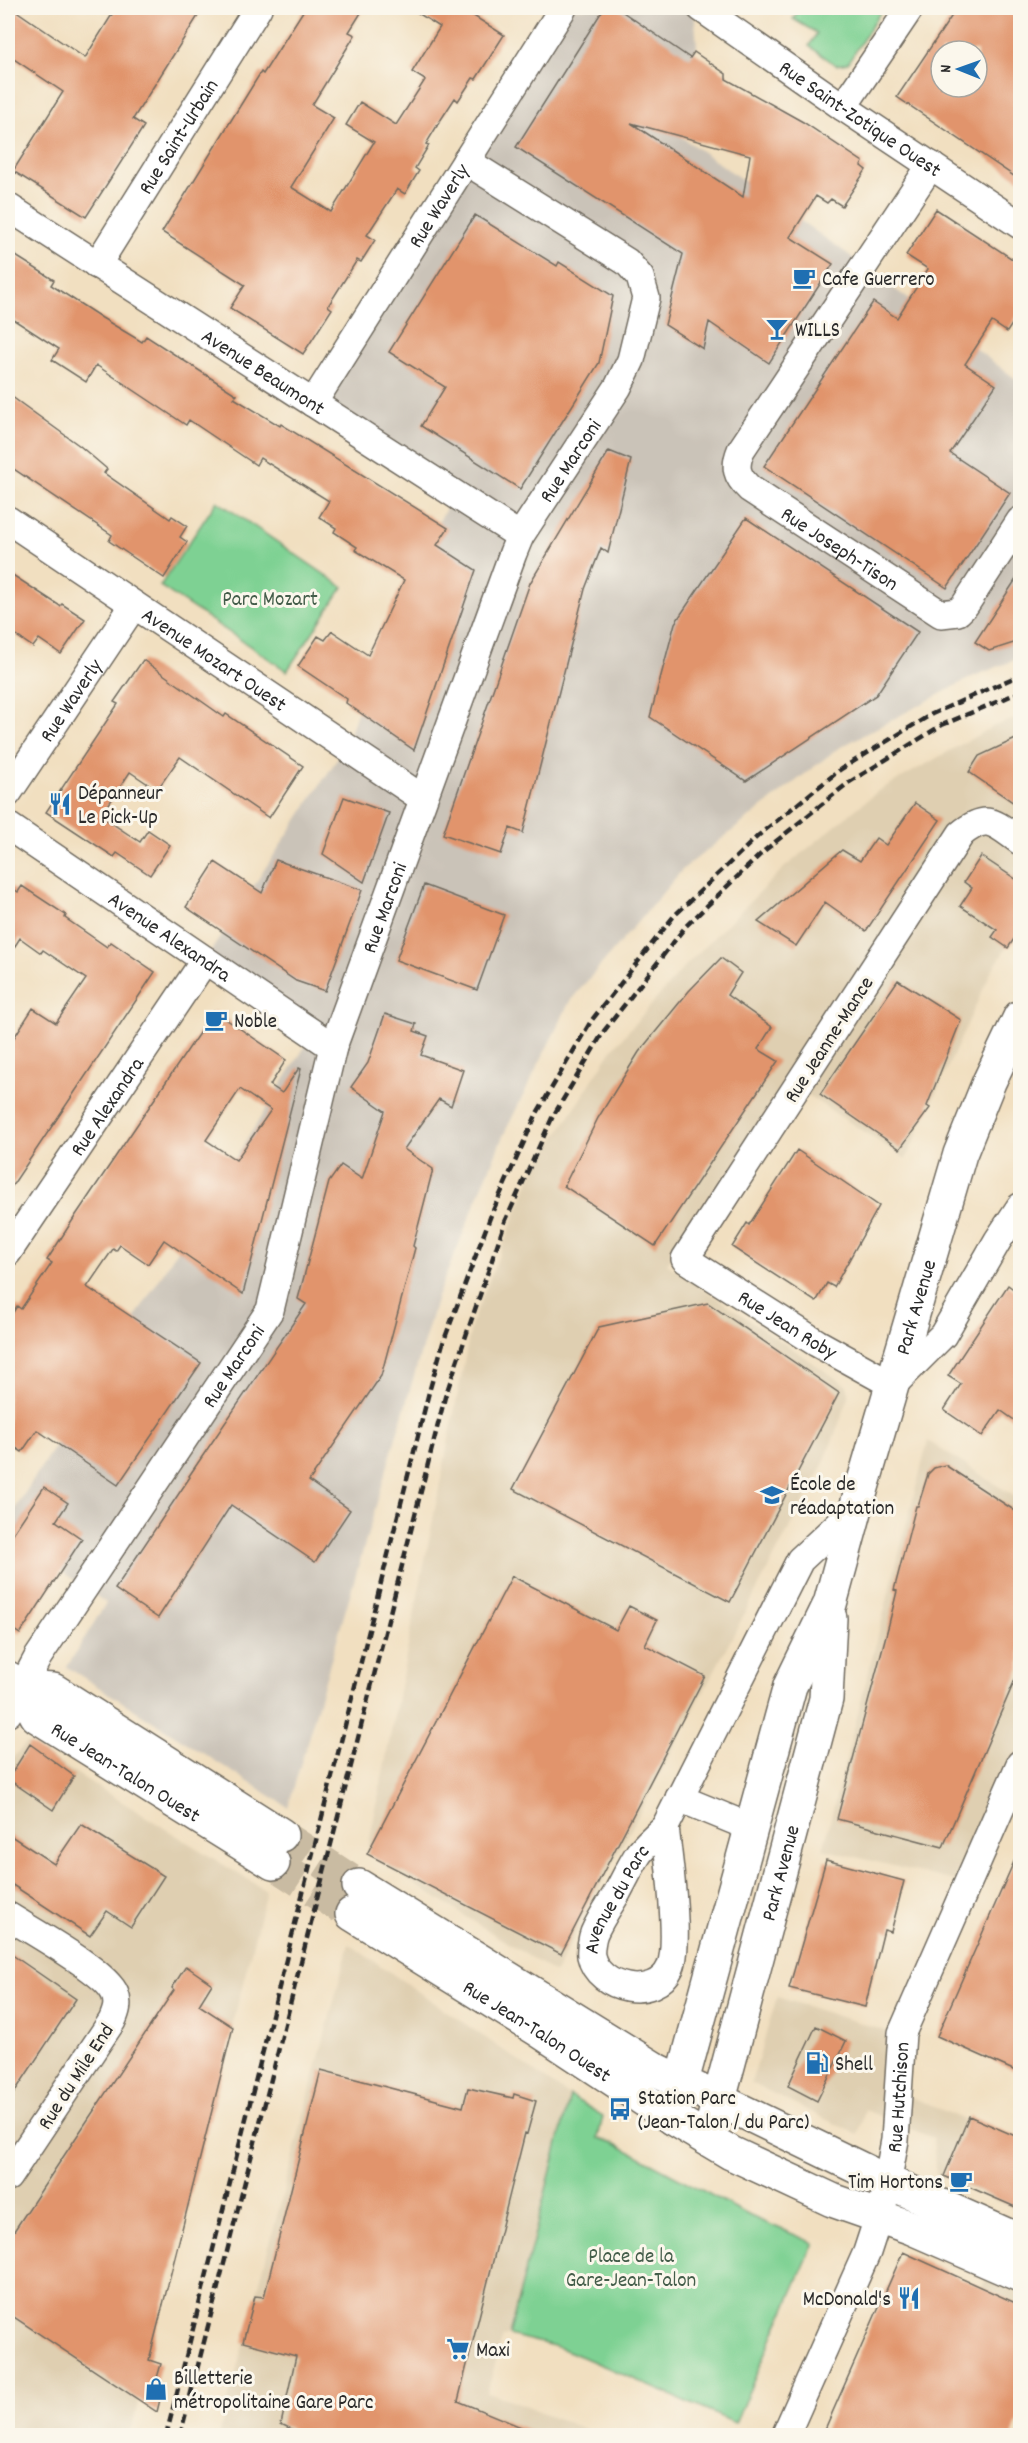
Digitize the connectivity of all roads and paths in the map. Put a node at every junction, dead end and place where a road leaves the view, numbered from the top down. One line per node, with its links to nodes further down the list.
1 (258, 8): 10 (street, Rue Saint-Urbain)
2 (563, 8): 6 (street, Rue Waverly)
3 (701, 8): 5 (street, Rue Saint-Zotique Ouest)
4 (910, 8): 5 (street)
5 (843, 107): 7 (street, Rue Saint-Zotique Ouest)
6 (466, 161): 11 (street, Rue Waverly); 14 (street, Rue Marconi)
7 (931, 165): 9 (street, Rue Saint-Zotique Ouest); 13 (street, Rue Joseph-Tison)
8 (8, 207): 10 (street, Avenue Beaumont)
9 (1020, 225)
10 (97, 265): 11 (street, Avenue Beaumont)
11 (313, 404): 14 (street, Avenue Beaumont)
12 (8, 520): 15 (street, Avenue Mozart Ouest)
13 (1020, 521)
14 (520, 536): 17 (street, Rue Marconi)
15 (134, 605): 16 (street, Rue Waverly); 17 (street, Avenue Mozart Ouest)
16 (8, 793)
17 (422, 798): 22 (street, Rue Marconi)
18 (8, 826): 20 (street, Avenue Alexandra)
19 (1020, 841): 25 (street, Rue Jeanne-Mance)
20 (205, 960): 22 (street, Avenue Alexandra); 24 (street, Rue Alexandra)
21 (1020, 1017): 26 (main road, Park Avenue)
22 (333, 1047): 29 (street, Rue Marconi)
23 (1020, 1207): 26 (street)
24 (8, 1252)
25 (685, 1259): 26 (street, Rue Jean Roby)
26 (893, 1385): 27 (main road, Park Avenue)
27 (856, 1508): 28 (main road, Park Avenue); 31 (street, Avenue du Parc)
28 (830, 1604): 33 (main road, Park Avenue); 37 (main road, Park Avenue)
29 (12, 1693): 34 (main road, Rue Jean-Talon Ouest)
30 (1020, 1764): 41 (street, Rue Hutchison)
31 (679, 1798): 32 (street, Avenue du Parc); 33 (street)
32 (665, 1827): 32 (street, Avenue du Parc)
33 (752, 1828): 36 (main road, Park Avenue)
34 (277, 1849)
35 (8, 1916): 40 (street, Rue du Mile End)
36 (682, 2083): 37 (main road, Rue Jean-Talon Ouest); 38 (main road, Park Avenue); 38 (main road, Rue Jean-Talon Ouest)
37 (720, 2101): 39 (main road, Park Avenue); 41 (main road, Rue Jean-Talon Ouest)
38 (672, 2118): 39 (main road, Rue Jean-Talon Ouest)
39 (707, 2139): 42 (main road, Rue Jean-Talon Ouest)
40 (8, 2177)
41 (888, 2182): 42 (street, Rue Hutchison); 43 (main road, Rue Jean-Talon Ouest)
42 (879, 2217): 44 (main road, Rue Jean-Talon Ouest); 45 (street, Rue Hutchison)
43 (1020, 2241)
44 (1020, 2275)
45 (785, 2436)

